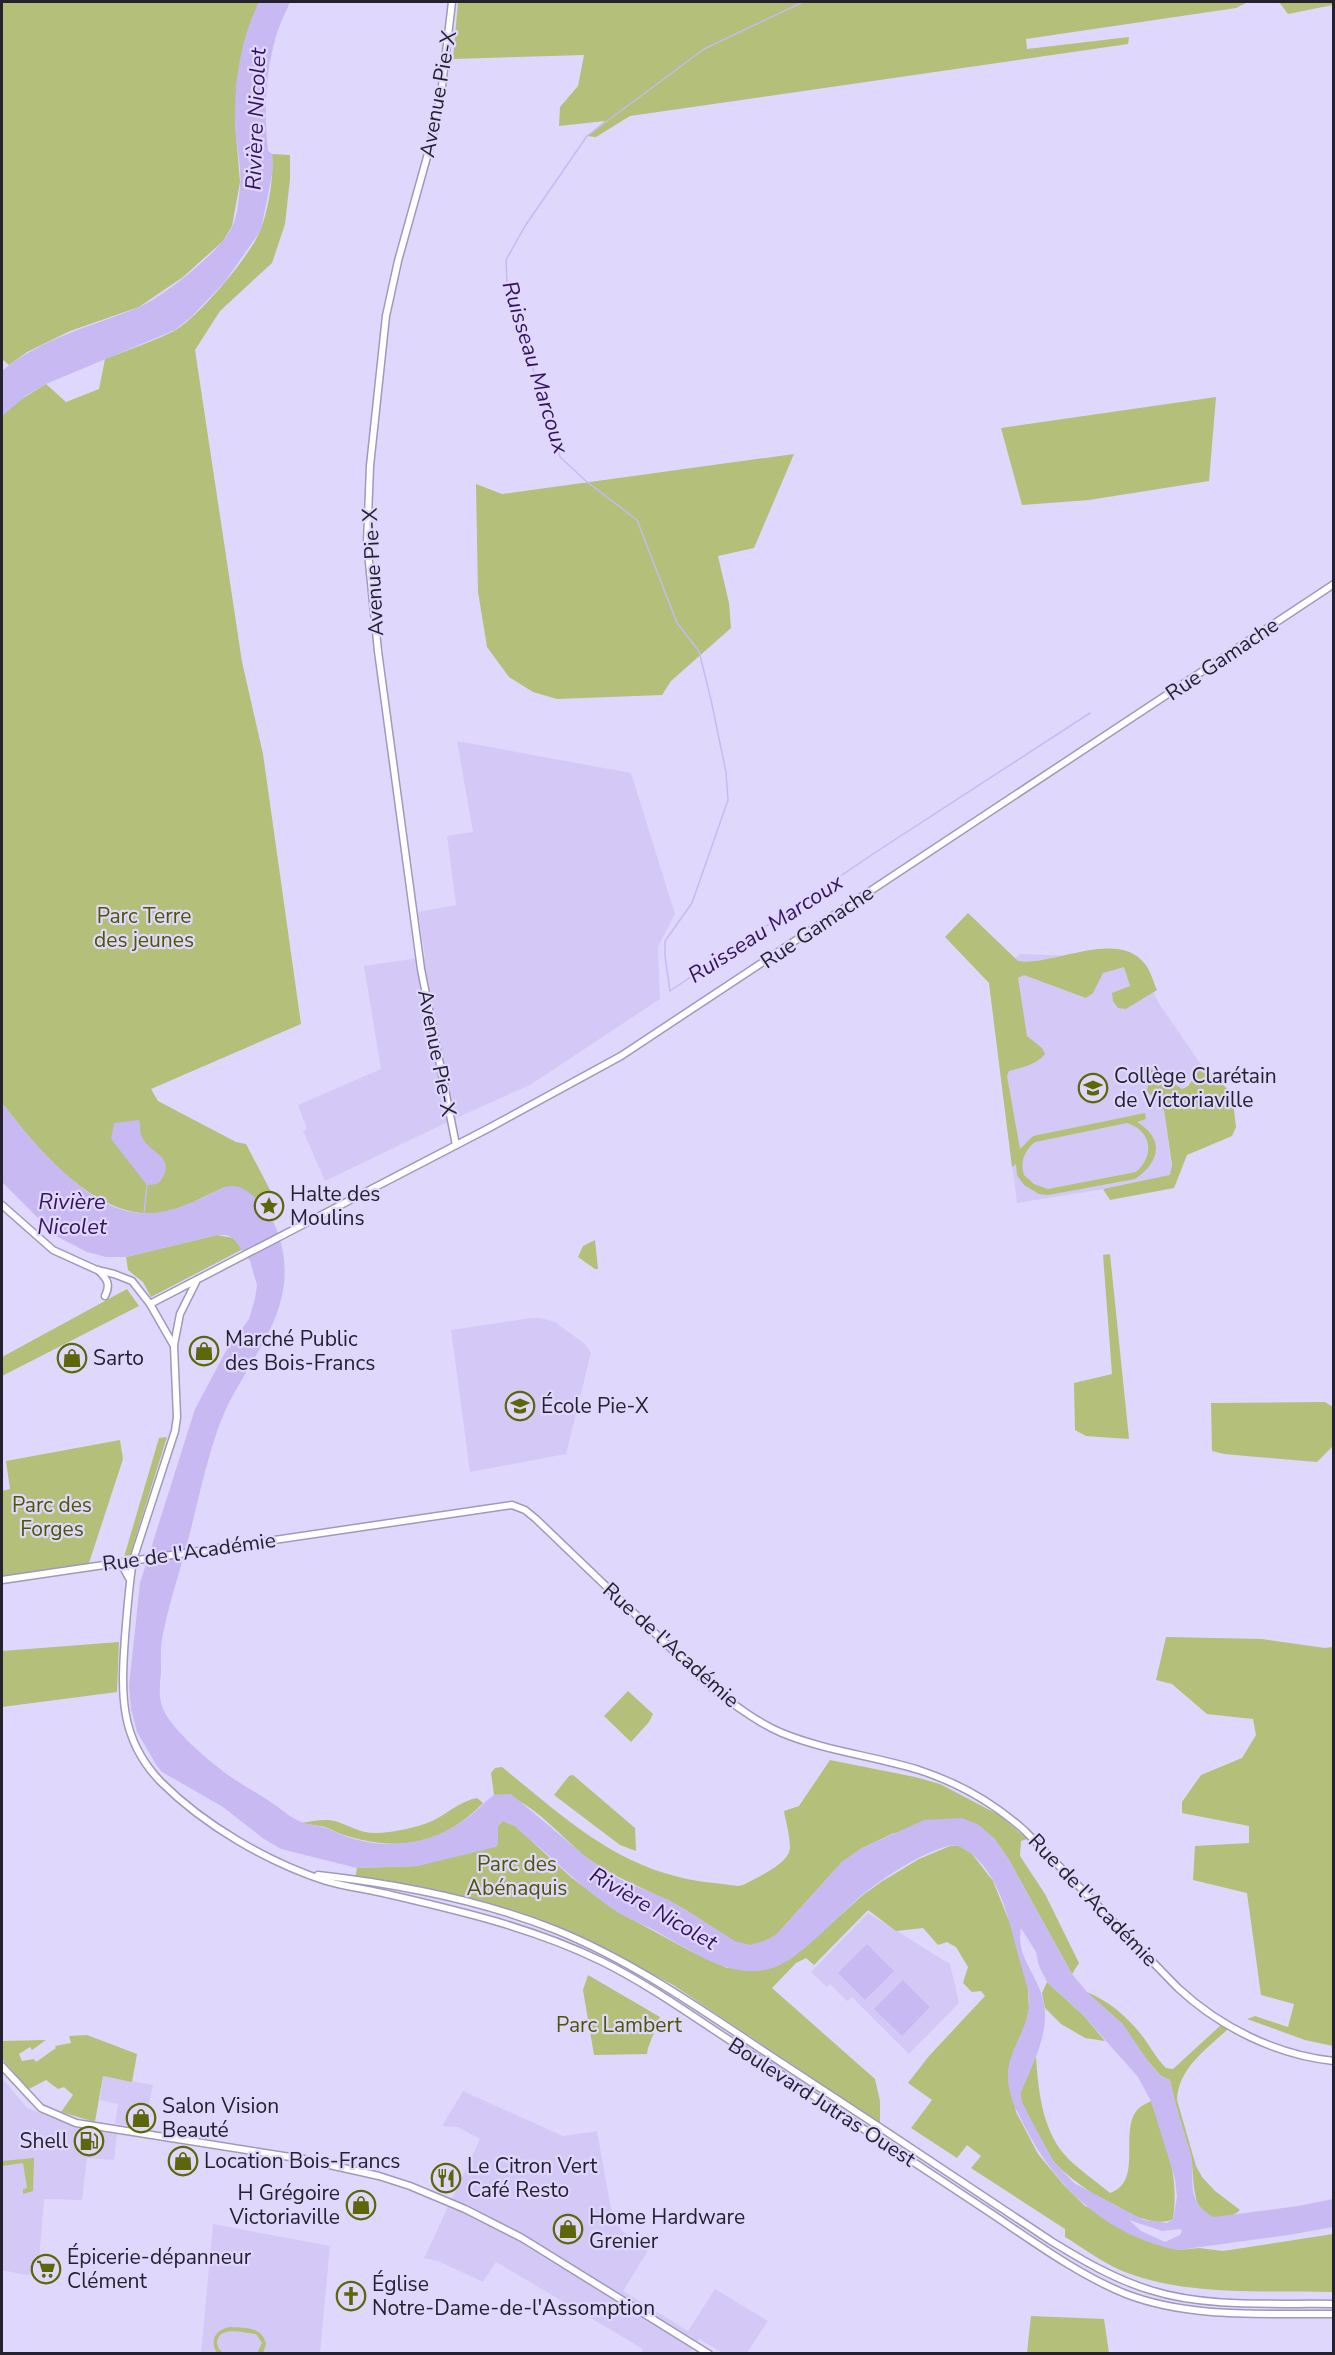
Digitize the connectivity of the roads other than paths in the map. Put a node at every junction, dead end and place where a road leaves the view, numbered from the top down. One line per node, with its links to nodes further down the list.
1 (452, 2): 3 (street, Avenue Pie-X)
2 (1334, 584): 3 (street, Rue Gamache)
3 (456, 1145): 6 (street, Rue Gamache)
4 (2, 1205): 5 (street, Boulevard Jutras Ouest)
5 (97, 1270): 7 (street); 8 (street, Boulevard Jutras Ouest)
6 (198, 1280): 8 (street); 9 (street)
7 (105, 1296)
8 (150, 1304): 9 (street, Boulevard Jutras Ouest)
9 (174, 1346): 10 (street, Boulevard Jutras Ouest)
10 (133, 1560): 11 (street, Rue de l'Académie); 12 (street, Boulevard Jutras Ouest); 15 (street, Rue de l'Académie)
11 (113, 1563): 12 (street); 13 (street, Rue de l'Académie)
12 (130, 1579): 14 (street, Boulevard Jutras Ouest)
13 (2, 1580)
14 (308, 1874): 17 (street, Boulevard Jutras Ouest); 18 (street, Boulevard Jutras Ouest)
15 (1334, 2061)
16 (2, 2066): 19 (street)
17 (1334, 2304)
18 (1334, 2314)
19 (709, 2354)

